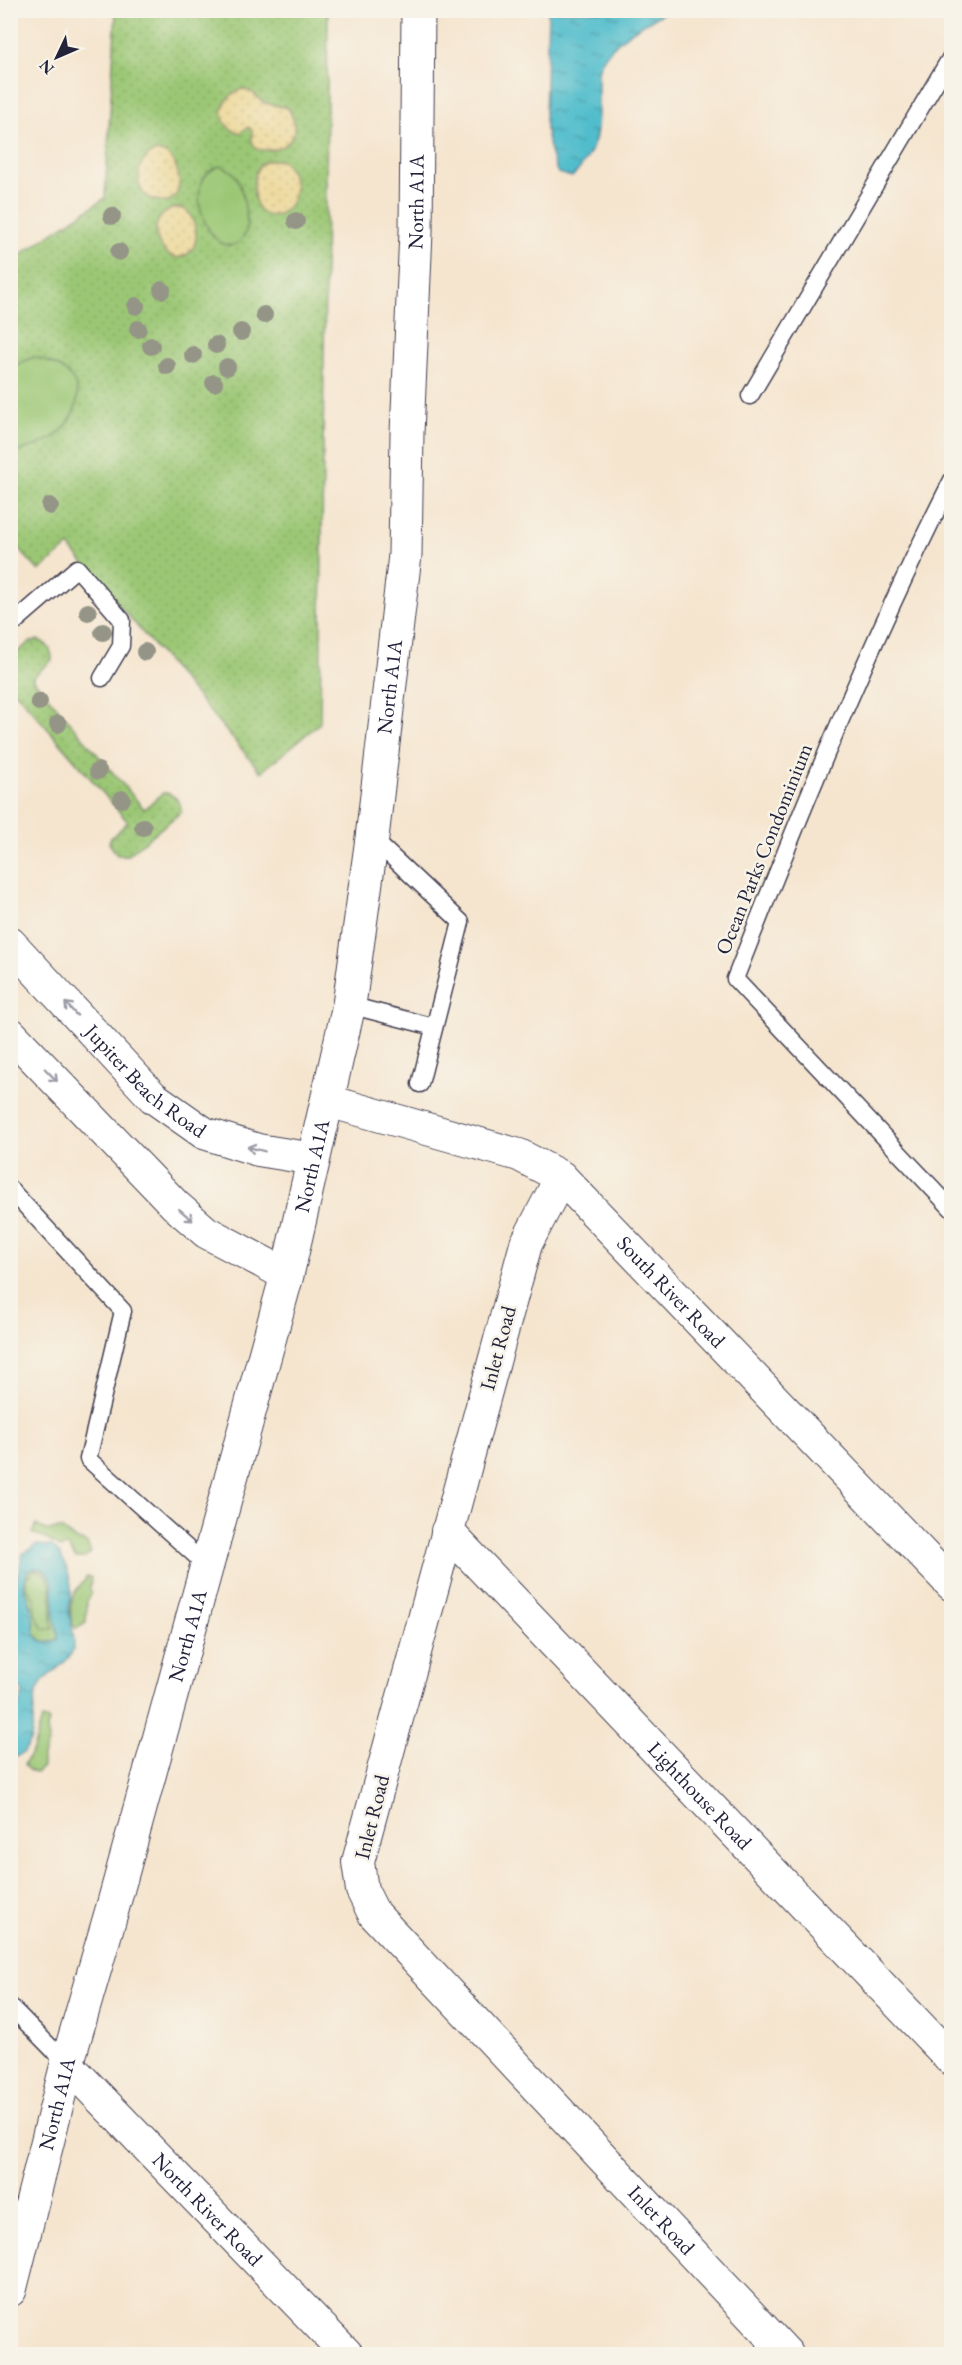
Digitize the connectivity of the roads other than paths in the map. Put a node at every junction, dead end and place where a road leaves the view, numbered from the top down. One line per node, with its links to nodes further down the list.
1 (418, 10): 7 (street, North A1A)
2 (951, 55): 3 (lane)
3 (750, 396)
4 (951, 480): 17 (lane, Ocean Parks Condominium)
5 (10, 626): 6 (lane)
6 (102, 678)
7 (372, 838): 9 (street, North A1A); 10 (lane)
8 (13, 950): 14 (street, Jupiter Beach Road, one-way to 8)
9 (349, 1005): 10 (lane); 13 (street, North A1A)
10 (434, 1027): 12 (lane)
11 (10, 1033): 18 (street, one-way to 18)
12 (420, 1084)
13 (328, 1101): 14 (street, North A1A); 15 (street, South River Road)
14 (314, 1159): 18 (street, North A1A)
15 (561, 1177): 19 (street, Inlet Road); 21 (street, South River Road)
16 (10, 1189): 20 (lane)
17 (951, 1209)
18 (287, 1275): 20 (street, North A1A)
19 (447, 1531): 23 (street, Lighthouse Road); 27 (street, Inlet Road)
20 (206, 1565): 24 (street, North A1A)
21 (951, 1585)
22 (10, 2006): 24 (lane)
23 (951, 2060)
24 (67, 2064): 25 (street, North A1A); 26 (street, North River Road)
25 (13, 2273)
26 (347, 2355)
27 (787, 2355)

